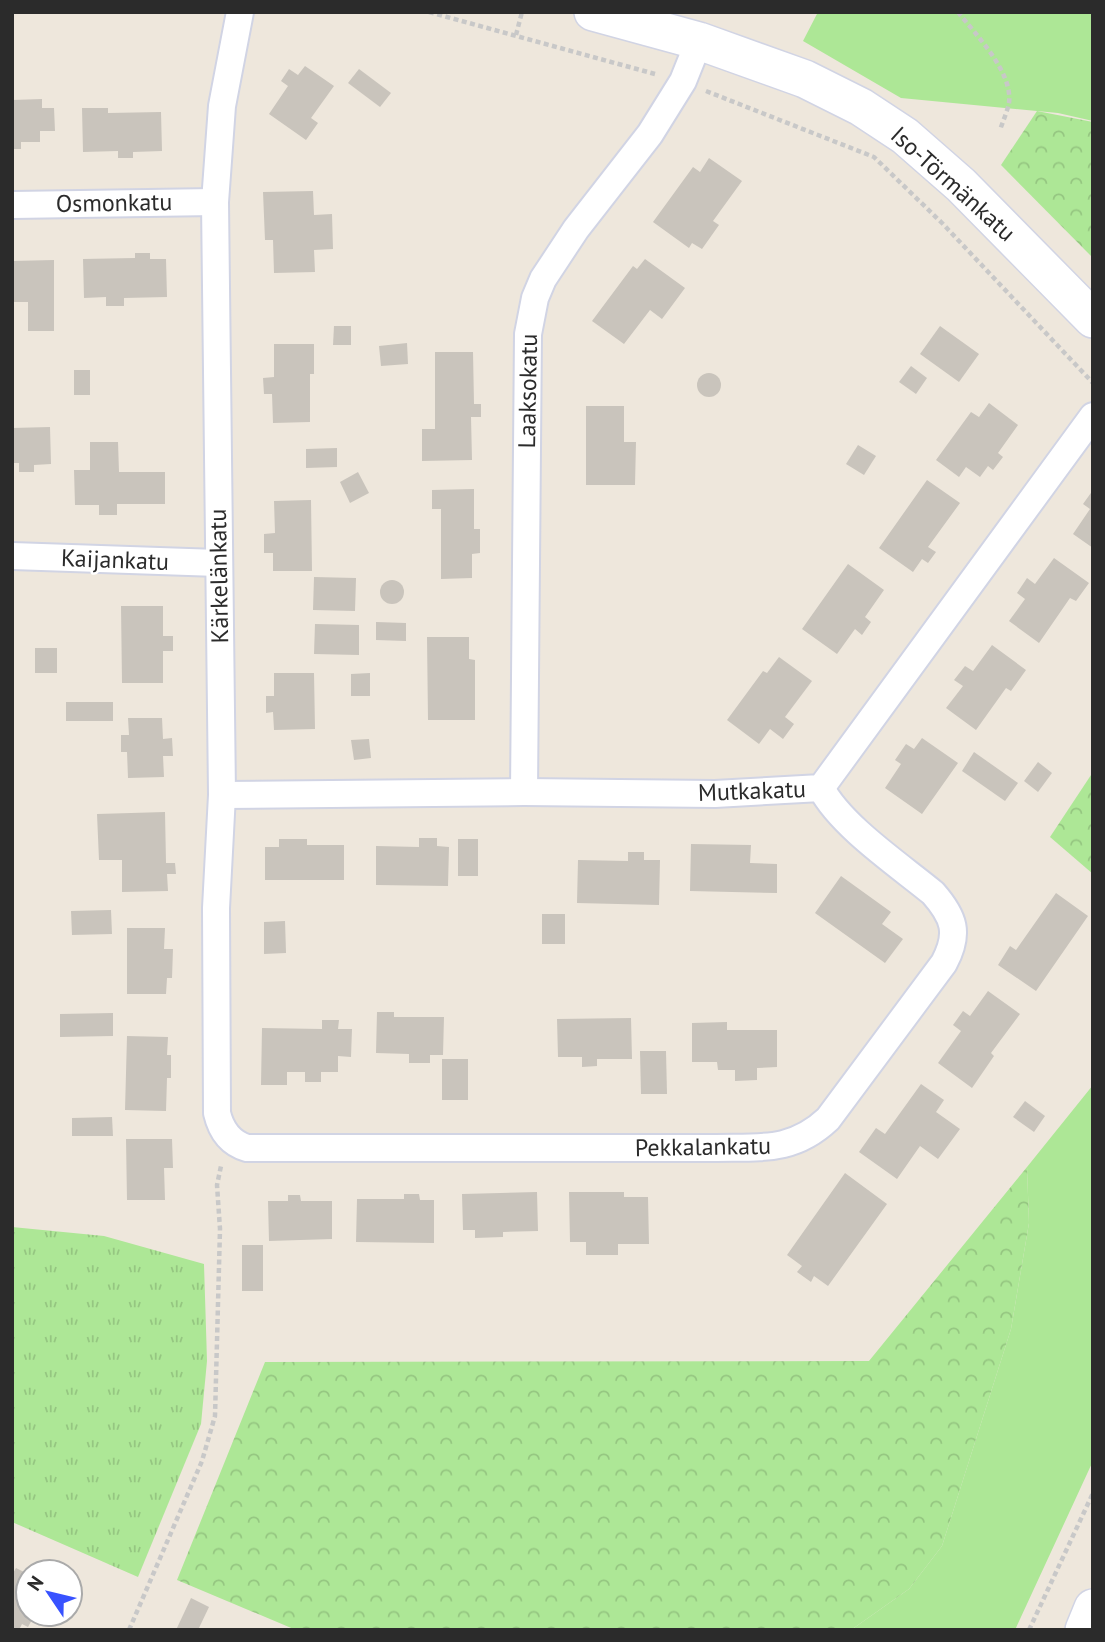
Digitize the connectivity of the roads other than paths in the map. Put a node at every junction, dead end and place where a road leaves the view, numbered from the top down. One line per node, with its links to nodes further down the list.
1 (240, 12): 4 (street, Kärkelänkatu)
2 (608, 14): 3 (street, Iso-Törmänkatu)
3 (699, 41): 6 (street, Iso-Törmänkatu); 11 (street, Laaksokatu)
4 (215, 202): 5 (street, Osmonkatu); 9 (street, Kärkelänkatu)
5 (12, 205)
6 (1093, 319)
7 (1093, 416): 10 (street, Mutkakatu)
8 (12, 556): 9 (street, Kaijankatu)
9 (218, 563): 12 (street, Kärkelänkatu)
10 (821, 788): 11 (street, Mutkakatu); 13 (street, Pekkalankatu)
11 (524, 792): 12 (street, Mutkakatu)
12 (222, 795): 13 (street, Kärkelänkatu)
13 (229, 1138)
14 (1093, 1608): 15 (street)
15 (1084, 1630)

